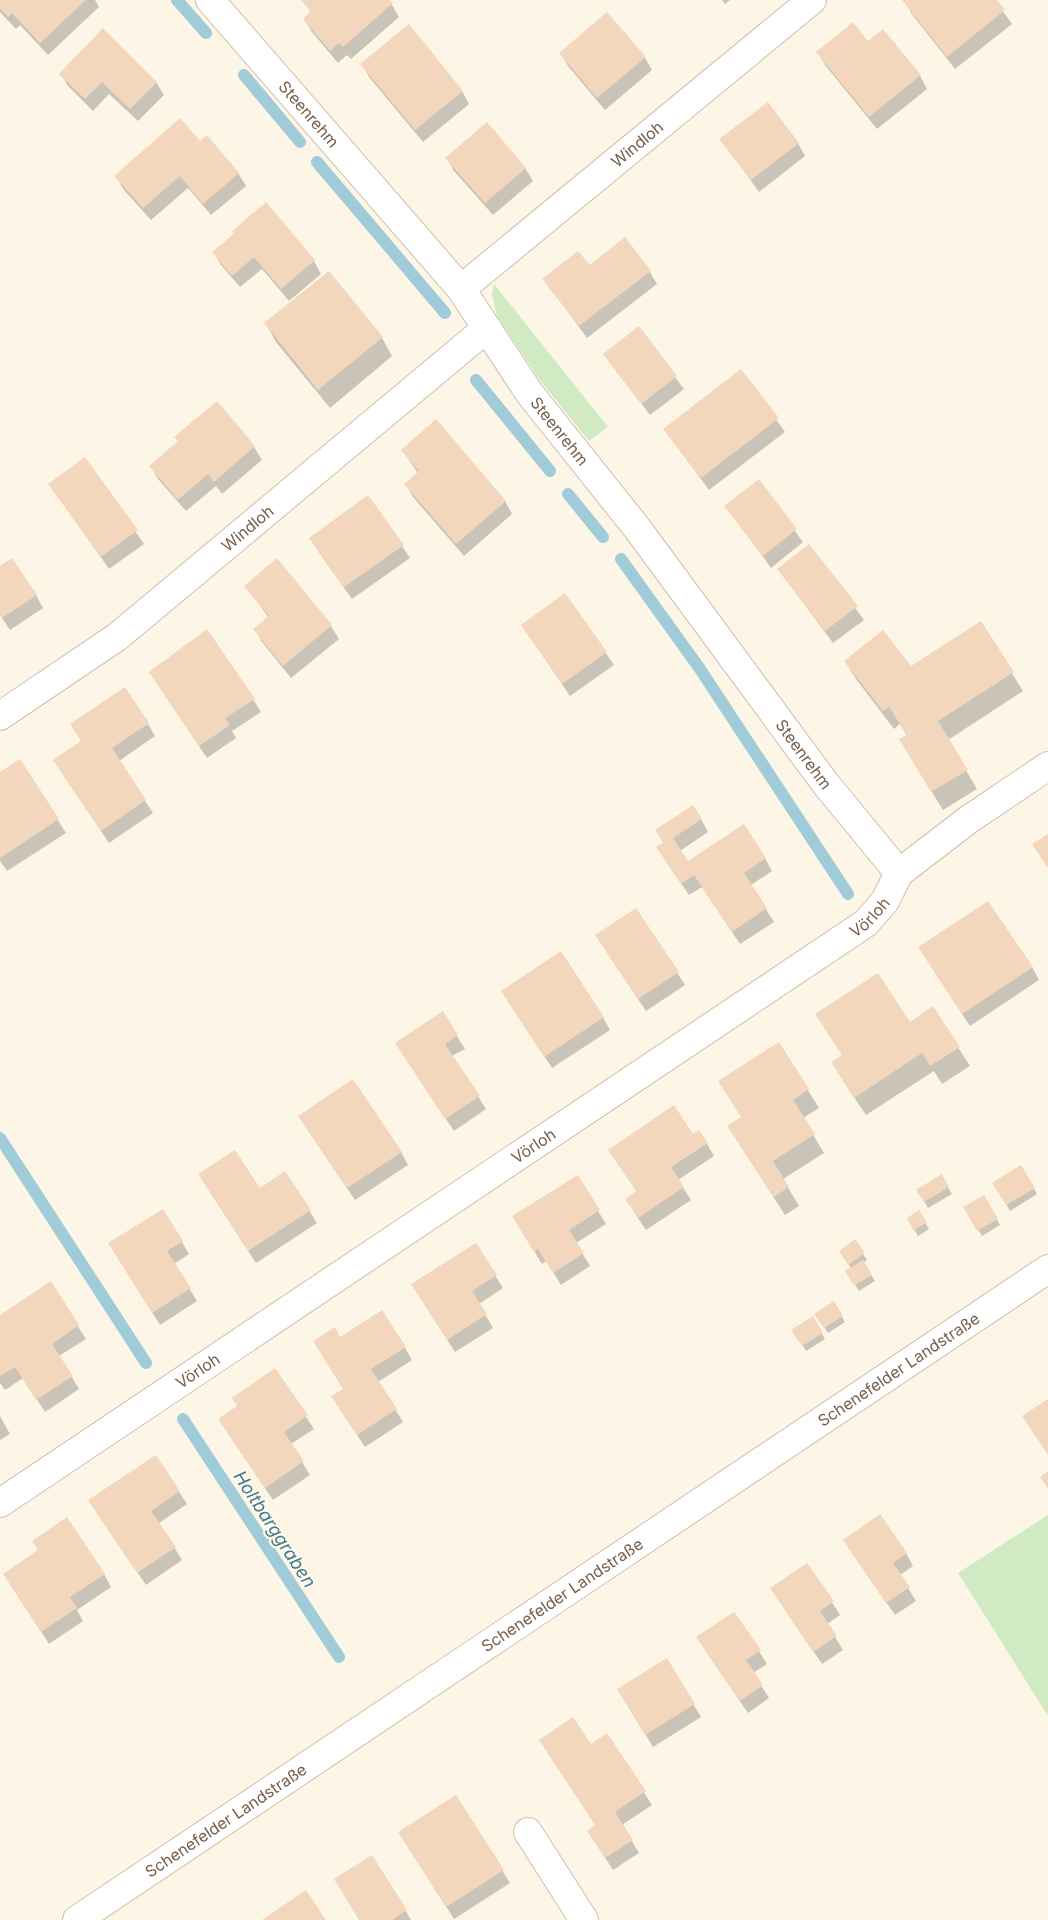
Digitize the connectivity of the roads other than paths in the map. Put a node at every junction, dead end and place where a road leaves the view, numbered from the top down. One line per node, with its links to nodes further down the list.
1 (210, 0): 3 (street, Steenrehm)
2 (812, 0): 3 (street, Windloh)
3 (462, 289): 4 (street, Steenrehm)
4 (486, 328): 5 (street, Windloh); 7 (street, Steenrehm)
5 (0, 716)
6 (1048, 766): 7 (street, Vörloh)
7 (899, 873): 9 (street, Vörloh)
8 (1048, 1269): 11 (street, Schenefelder Landstraße)
9 (0, 1503)
10 (528, 1832): 12 (street)
11 (77, 1920)
12 (584, 1920)

